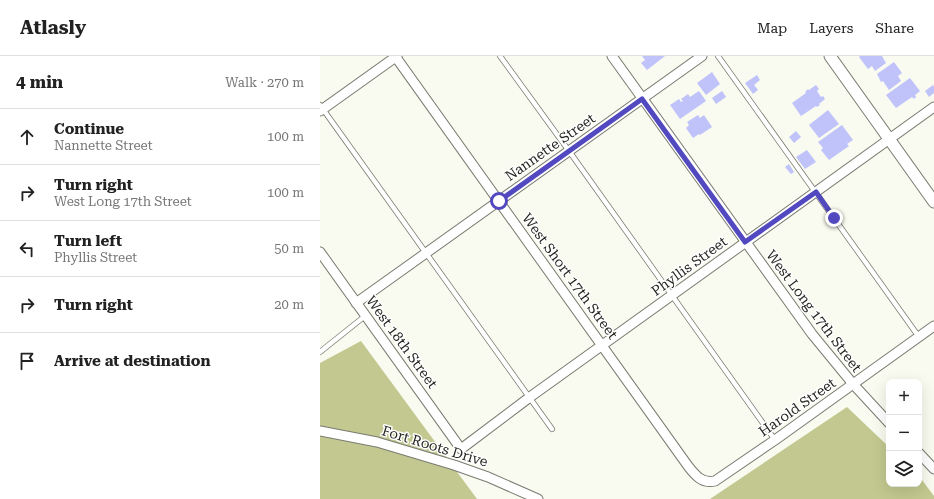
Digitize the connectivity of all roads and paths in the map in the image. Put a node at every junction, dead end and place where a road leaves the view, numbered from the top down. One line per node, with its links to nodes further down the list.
1 (396, 56): 9 (street); 13 (street, West Short 17th Street)
2 (500, 56): 11 (lane)
3 (612, 56): 7 (street, West Long 17th Street)
4 (702, 56): 7 (street, Nannette Street)
5 (718, 56): 12 (lane)
6 (830, 56): 10 (street)
7 (642, 99): 11 (street, Nannette Street); 15 (street, West Long 17th Street)
8 (934, 107): 10 (street, Phyllis Street)
9 (321, 108): 17 (lane)
10 (890, 139): 12 (street, Phyllis Street); 14 (street)
11 (569, 151): 13 (street, Nannette Street); 18 (lane)
12 (816, 192): 15 (street, Phyllis Street); 22 (lane)
13 (499, 201): 17 (street, Nannette Street); 23 (street, West Short 17th Street)
14 (934, 202)
15 (745, 242): 18 (street, Phyllis Street); 25 (street, West Long 17th Street)
16 (320, 252): 19 (street, West 18th Street)
17 (426, 253): 19 (street, Nannette Street); 26 (lane)
18 (672, 295): 23 (street, Phyllis Street); 30 (lane)
19 (356, 303): 20 (street, West 18th Street)
20 (366, 316): 24 (lane); 31 (street, West 18th Street)
21 (934, 326): 22 (street, Harold Street)
22 (919, 337): 25 (street, Harold Street)
23 (602, 345): 26 (street, Phyllis Street); 34 (street, West Short 17th Street)
24 (320, 352)
25 (853, 384): 27 (street, West Long 17th Street); 30 (street, Harold Street)
26 (530, 397): 28 (lane); 31 (street, Phyllis Street)
27 (886, 419)
28 (552, 428)
29 (320, 431): 35 (street, Fort Roots Drive)
30 (774, 440): 34 (street, Harold Street)
31 (460, 449)
32 (922, 456): 33 (street)
33 (934, 470)
34 (715, 481)
35 (538, 499)

